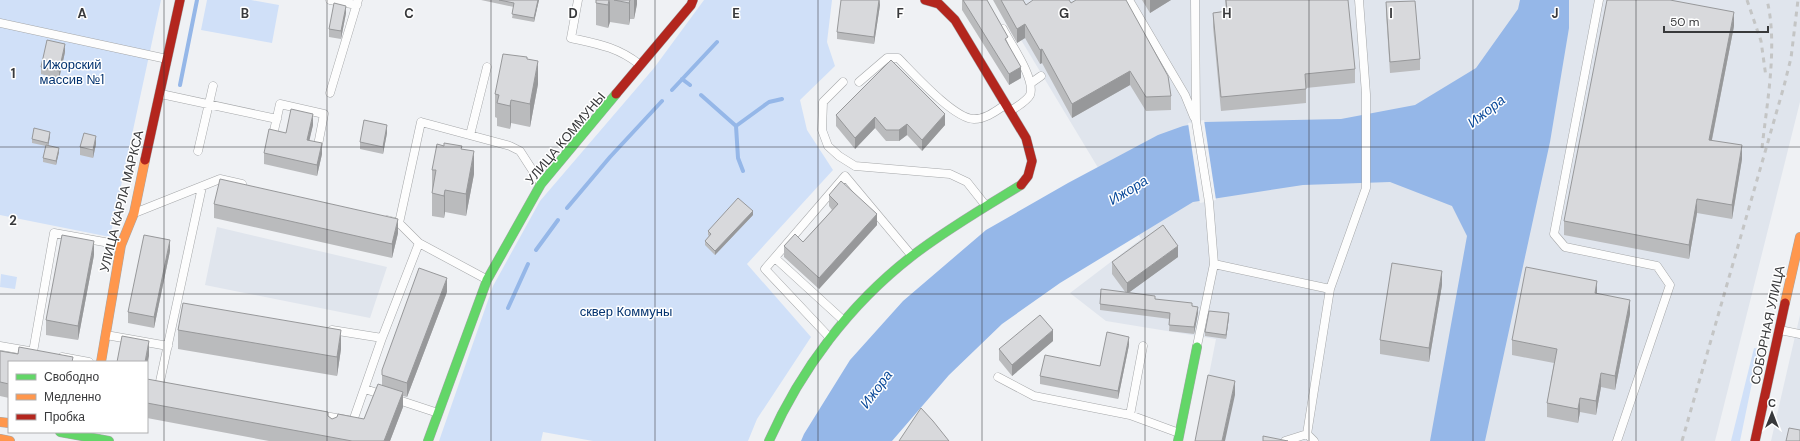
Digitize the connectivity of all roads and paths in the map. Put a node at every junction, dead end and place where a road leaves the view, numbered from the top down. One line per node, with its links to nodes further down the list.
1 (180, 0): 15 (street, УЛИЦА КАРЛА МАРКСА)
2 (330, 0): 11 (lane)
3 (578, 0): 16 (lane)
4 (693, 0): 16 (street, УЛИЦА КОММУНЫ)
5 (925, 0): 12 (street)
6 (948, 0): 12 (lane)
7 (1129, 0): 28 (lane)
8 (1195, 0): 28 (lane)
9 (1359, 0): 47 (lane)
10 (1599, 0): 82 (lane)
11 (358, 2): 24 (lane)
12 (939, 4): 26 (street)
13 (998, 20): 21 (lane)
14 (0, 24): 15 (lane)
15 (168, 60): 23 (street, УЛИЦА КАРЛА МАРКСА)
16 (642, 66): 33 (street, УЛИЦА КОММУНЫ)
17 (487, 67): 30 (lane)
18 (1041, 76): 21 (lane)
19 (843, 82): 36 (lane)
20 (860, 82): 26 (lane)
21 (1031, 83): 26 (lane)
22 (213, 86): 25 (lane)
23 (160, 93): 25 (lane); 37 (street, УЛИЦА КАРЛА МАРКСА)
24 (330, 93)
25 (209, 104): 27 (lane); 32 (lane)
26 (1007, 109): 36 (street)
27 (277, 119): 29 (lane); 31 (lane)
28 (1196, 121): 45 (lane)
29 (273, 135)
30 (470, 135): 33 (lane); 39 (lane)
31 (318, 145)
32 (198, 151)
33 (541, 184): 46 (street, УЛИЦА КОММУНЫ)
34 (250, 186): 35 (lane)
35 (202, 187): 37 (lane); 48 (lane)
36 (986, 207): 43 (street)
37 (134, 214): 42 (street, УЛИЦА КАРЛА МАРКСА)
38 (377, 217): 39 (lane)
39 (399, 223): 41 (lane)
40 (1800, 237): 52 (street, СОБОРНАЯ УЛИЦА)
41 (419, 243): 46 (lane); 55 (lane)
42 (121, 245): 53 (street, УЛИЦА КАРЛА МАРКСА); 57 (lane)
43 (912, 256): 44 (lane); 50 (street)
44 (775, 258): 50 (lane); 56 (lane)
45 (1214, 264): 47 (lane); 60 (lane)
46 (487, 280): 67 (street, УЛИЦА КОММУНЫ)
47 (1330, 289): 73 (lane)
48 (177, 303): 49 (lane); 58 (lane)
49 (186, 304)
50 (845, 322): 56 (street)
51 (325, 328): 55 (lane)
52 (1779, 330): 54 (lane); 83 (street, СОБОРНАЯ УЛИЦА)
53 (105, 334): 58 (lane); 63 (street, УЛИЦА КАРЛА МАРКСА)
54 (1800, 334)
55 (382, 338): 66 (lane)
56 (831, 338): 79 (street)
57 (0, 346)
58 (168, 346): 65 (lane)
59 (1143, 346): 69 (lane)
60 (1197, 347): 74 (street)
61 (54, 356): 62 (lane)
62 (83, 361)
63 (101, 361)
64 (998, 377): 69 (lane)
65 (169, 388)
66 (365, 388): 67 (lane); 70 (lane)
67 (438, 413): 78 (street, УЛИЦА КОММУНЫ)
68 (312, 414): 70 (lane)
69 (1130, 415): 74 (lane)
70 (335, 418): 71 (lane)
71 (333, 428)
72 (65, 433): 77 (street)
73 (1307, 434): 80 (lane); 81 (lane)
74 (1179, 437)
75 (0, 439): 76 (street)
76 (10, 441)
77 (109, 441)
78 (428, 441)
79 (769, 441)
80 (1284, 441)
81 (1314, 441)
82 (1617, 441)
83 (1755, 441)

